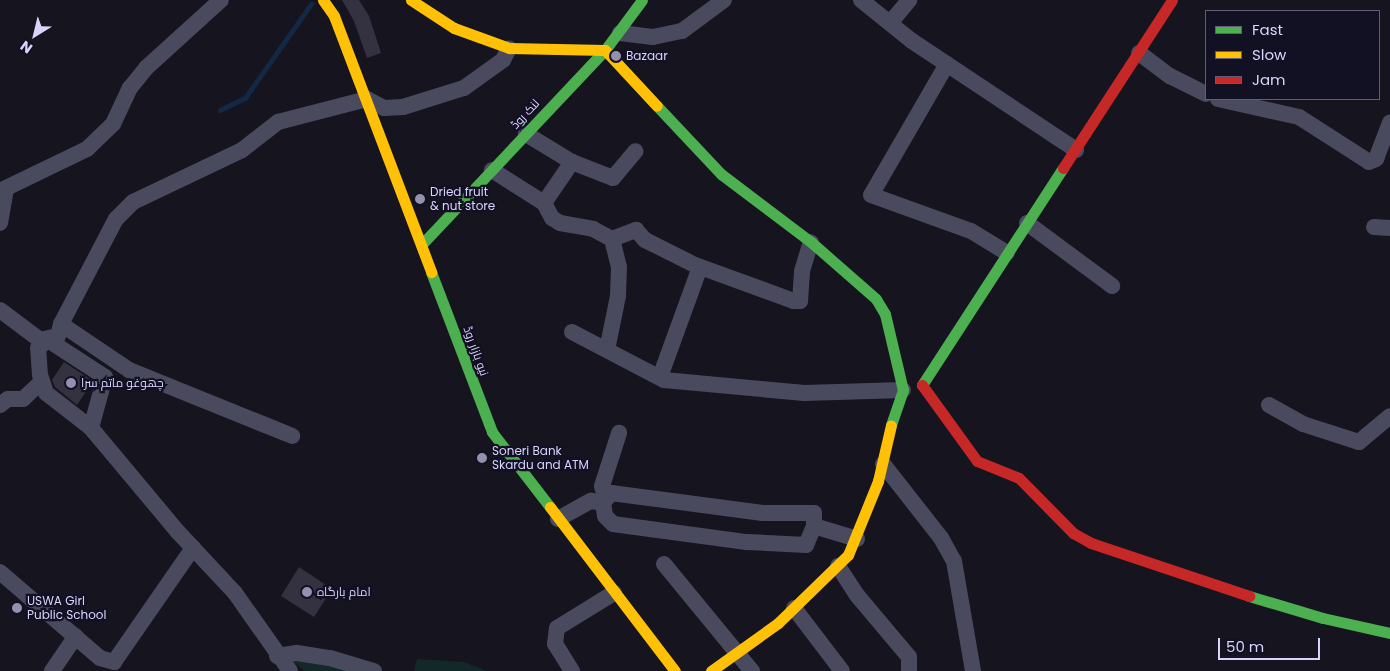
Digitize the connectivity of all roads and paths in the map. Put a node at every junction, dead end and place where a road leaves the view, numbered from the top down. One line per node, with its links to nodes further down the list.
1 (221, 0): 24 (street)
2 (323, 0): 16 (main road, نیو بازار روڈ)
3 (411, 0): 11 (main road)
4 (642, 0): 10 (main road, لنک روڈ)
5 (724, 0): 10 (street)
6 (862, 0): 9 (street)
7 (909, 0): 9 (street)
8 (1172, 0): 13 (main road)
9 (890, 23): 14 (street)
10 (620, 32): 12 (main road, لنک روڈ)
11 (509, 48): 12 (main road); 16 (street)
12 (605, 50): 19 (main road, لنک روڈ); 29 (main road)
13 (1139, 53): 15 (street); 20 (main road)
14 (946, 64): 20 (street); 31 (street)
15 (1205, 94)
16 (367, 99): 30 (main road, نیو بازار روڈ); 35 (street)
17 (1222, 100): 18 (street)
18 (1390, 122)
19 (526, 134): 22 (street); 23 (main road, لنک روڈ)
20 (1076, 150): 26 (main road)
21 (636, 151): 22 (street)
22 (572, 162): 25 (street)
23 (492, 170): 25 (street); 30 (main road, لنک روڈ)
24 (3, 190): 27 (street)
25 (544, 203): 28 (street)
26 (1027, 222): 31 (main road); 33 (street)
27 (0, 223)
28 (612, 239): 32 (street); 38 (street)
29 (811, 242): 32 (street); 42 (main road)
30 (423, 243): 51 (main road, نیو بازار روڈ)
31 (1006, 254): 41 (main road)
32 (700, 267): 39 (street)
33 (1112, 286)
34 (0, 310): 37 (street)
35 (61, 324): 37 (street); 48 (street)
36 (572, 332): 38 (street)
37 (48, 340): 40 (street); 46 (street)
38 (607, 350): 39 (street)
39 (660, 378): 42 (street)
40 (42, 381): 43 (street); 46 (street)
41 (922, 385): 42 (main road); 60 (main road)
42 (903, 390): 49 (main road)
43 (0, 405)
44 (1269, 405): 45 (street)
45 (1390, 416)
46 (91, 428): 54 (street)
47 (618, 433): 50 (street)
48 (292, 436)
49 (883, 464): 53 (main road); 73 (street)
50 (607, 498): 51 (street); 52 (street); 52 (street)
51 (558, 519): 58 (main road, نیو بازار روڈ)
52 (814, 526): 53 (street)
53 (857, 539): 56 (main road)
54 (193, 548): 61 (street); 63 (street)
55 (664, 564): 62 (street)
56 (838, 566): 59 (main road); 64 (street)
57 (0, 572): 61 (street)
58 (614, 593): 68 (street); 69 (main road, نیو بازار روڈ)
59 (794, 608): 62 (main road); 72 (street)
60 (1390, 633)
61 (76, 636): 65 (street)
62 (737, 651): 70 (main road); 71 (street)
63 (277, 656): 66 (street); 67 (street)
64 (909, 664)
65 (52, 671)
66 (290, 671)
67 (374, 671)
68 (572, 671)
69 (675, 671)
70 (711, 671)
71 (752, 671)
72 (842, 671)
73 (973, 671)

